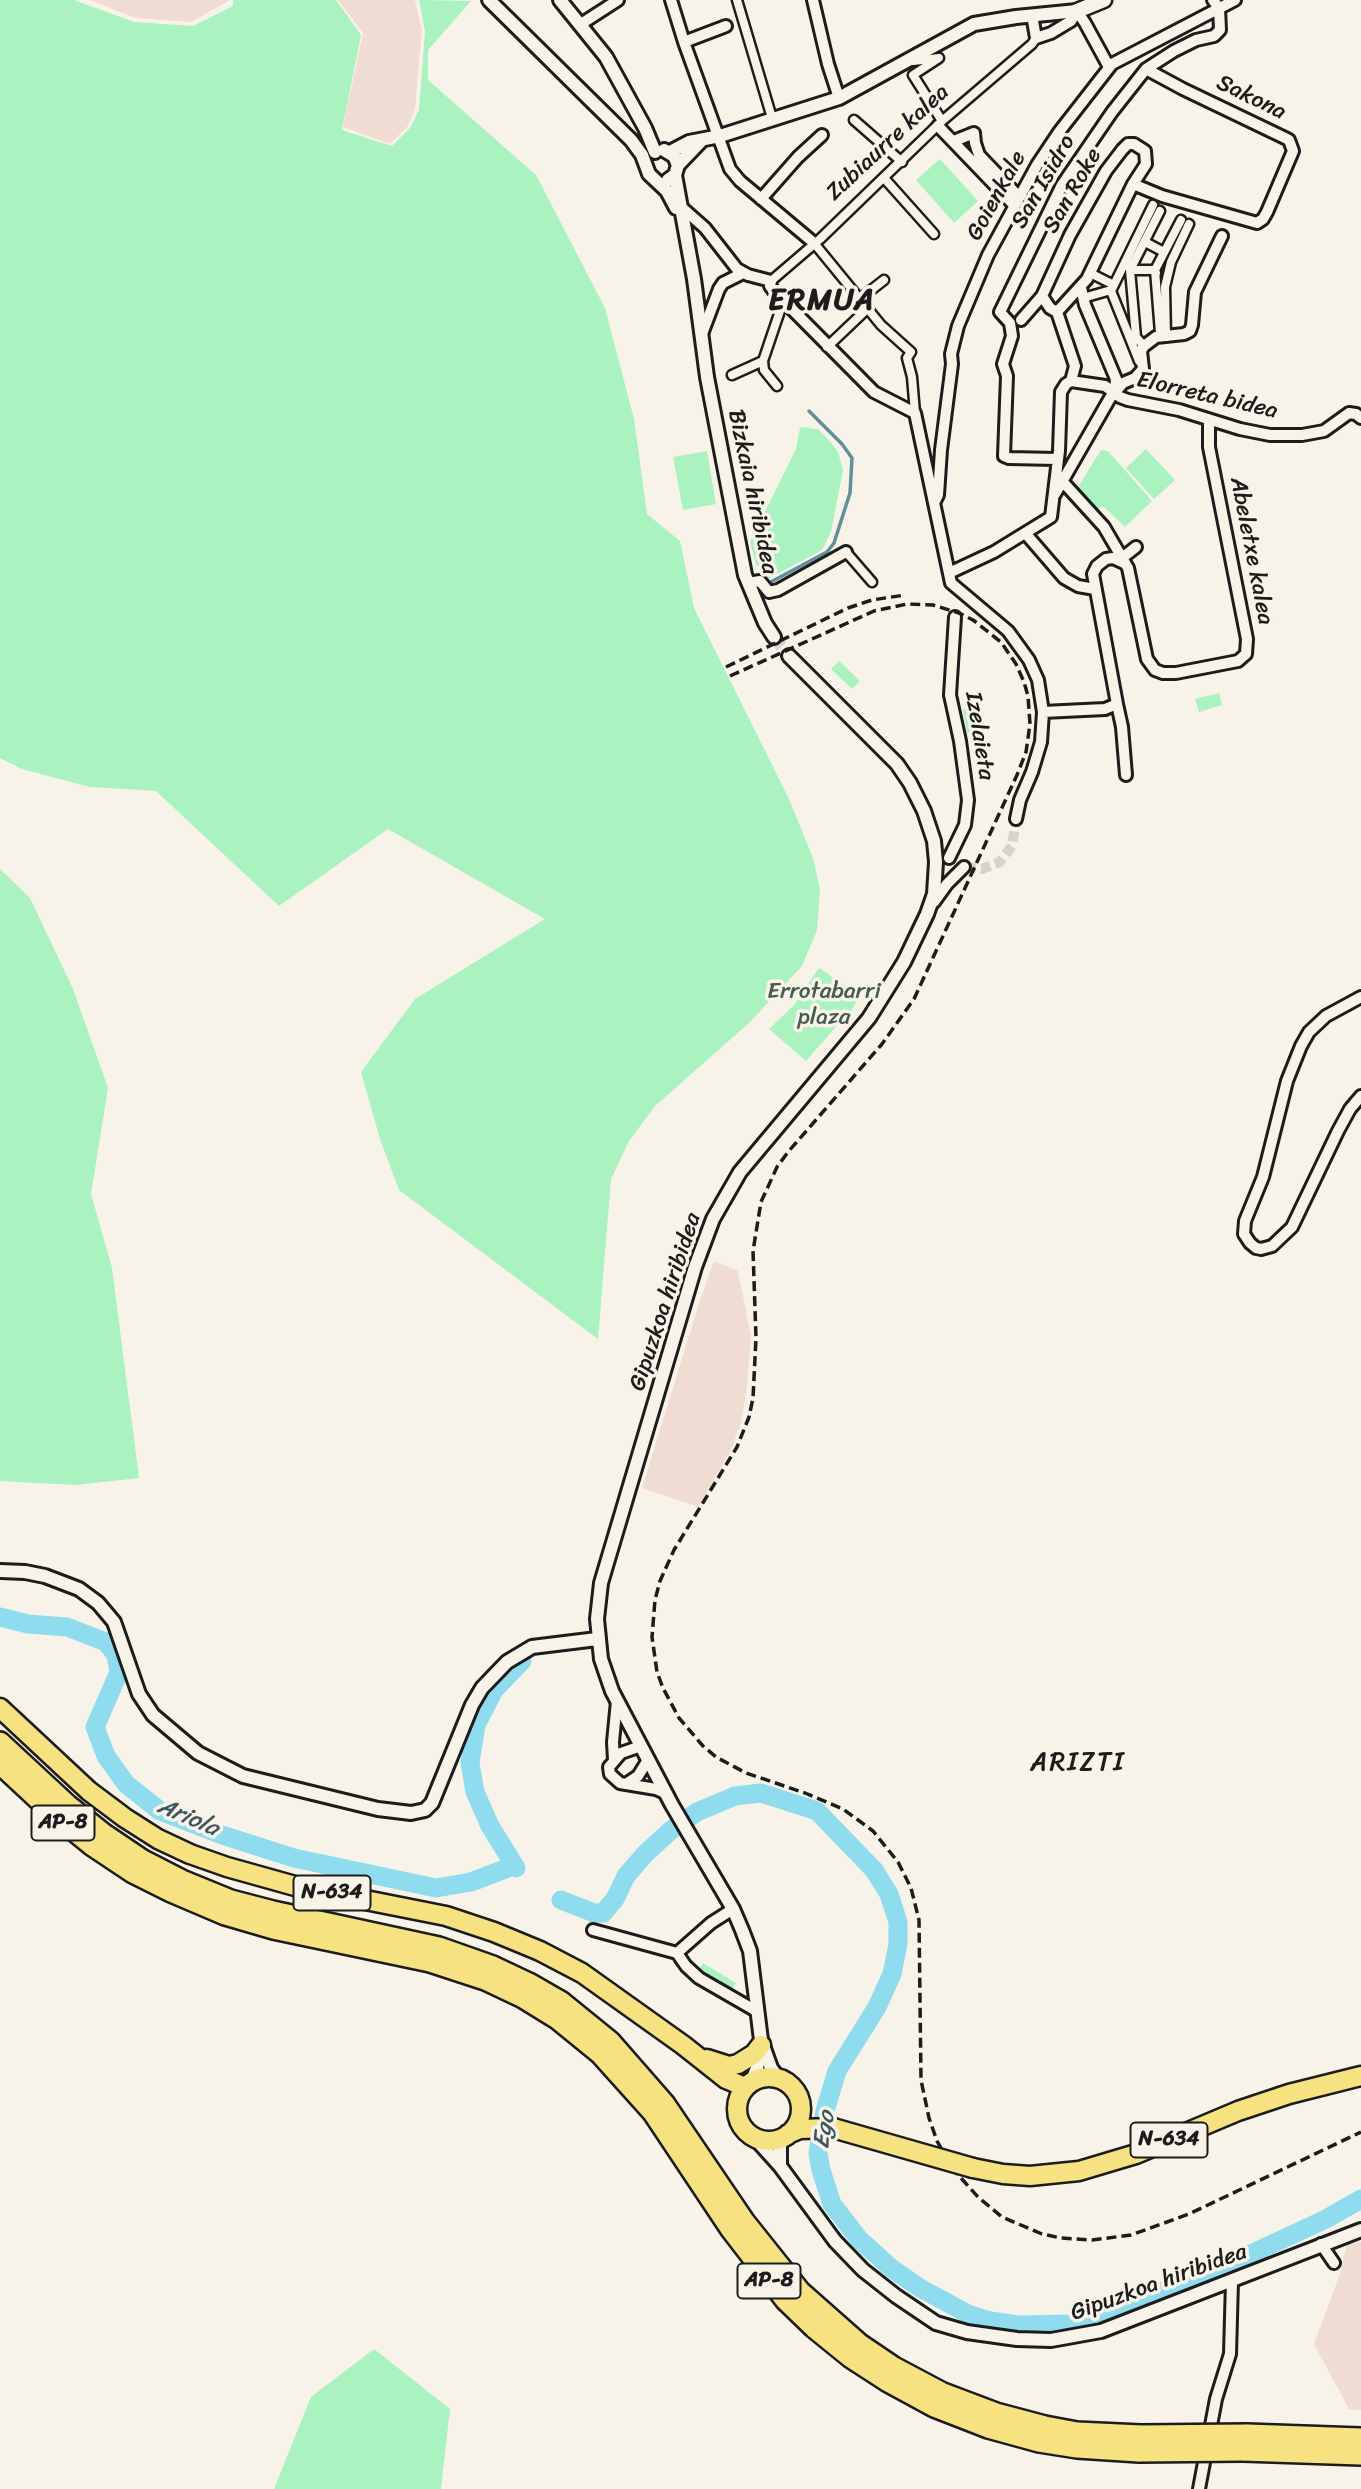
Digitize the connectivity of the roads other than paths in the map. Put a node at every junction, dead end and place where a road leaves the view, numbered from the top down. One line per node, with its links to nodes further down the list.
1 (489, 0): 28 (street)
2 (560, 0): 13 (street)
3 (618, 0): 13 (street)
4 (671, 0): 16 (street)
5 (737, 0): 12 (street)
6 (813, 0): 20 (street)
7 (1104, 0): 10 (main road)
8 (1235, 0): 9 (street, Goienkale)
9 (1216, 4): 18 (street, Goienkale); 19 (street)
10 (1077, 11): 11 (street); 15 (street); 18 (street)
11 (1032, 15): 15 (street); 17 (street)
12 (742, 22): 14 (street); 21 (street)
13 (581, 24): 28 (street)
14 (726, 26): 16 (street)
15 (1036, 38): 23 (street, Zubiaurre kalea)
16 (684, 42): 25 (street)
17 (908, 61): 20 (street); 23 (street)
18 (1109, 67): 35 (street, Goienkale)
19 (1146, 69): 33 (street, Sakona); 57 (street, San Isidro)
20 (839, 98): 21 (street)
21 (772, 118): 25 (street)
22 (854, 120): 29 (street)
23 (940, 124): 27 (street); 29 (street, Zubiaurre kalea)
24 (822, 135): 34 (street)
25 (720, 136): 26 (street); 34 (street)
26 (701, 141): 28 (street); 30 (street)
27 (954, 141): 35 (street); 35 (street)
28 (657, 155): 30 (street); 32 (street)
29 (902, 162): 31 (street, Zubiaurre kalea)
30 (676, 170): 32 (street); 36 (street)
31 (884, 178): 38 (street); 41 (street, Zubiaurre kalea)
32 (657, 180): 37 (street)
33 (1133, 184): 46 (street); 52 (street, San Roke)
34 (761, 199): 41 (street)
35 (1016, 201): 73 (street, Goienkale)
36 (679, 205): 37 (street); 45 (street)
37 (682, 221): 59 (street, Bizkaia hiribidea)
38 (934, 234)
39 (1222, 236): 58 (street)
40 (1145, 242): 42 (street); 43 (street); 49 (street)
41 (814, 243): 48 (street, Zubiaurre kalea); 53 (street)
42 (1164, 252): 44 (street); 51 (street)
43 (1130, 270): 44 (street); 60 (street)
44 (1155, 270): 51 (street); 58 (street)
45 (743, 273): 48 (street); 59 (street)
46 (1090, 273): 49 (street); 50 (street)
47 (884, 280): 53 (street)
48 (771, 281): 54 (street)
49 (1112, 288): 50 (street); 63 (street)
50 (1082, 293): 56 (street); 67 (street)
51 (1165, 294): 58 (street)
52 (1042, 296): 56 (street); 57 (street, San Roke)
53 (861, 298): 55 (street)
54 (783, 302): 61 (street); 62 (street)
55 (868, 308): 61 (street); 68 (street)
56 (1057, 313): 65 (street)
57 (1016, 321): 71 (street)
58 (1163, 335): 60 (street)
59 (702, 343): 80 (street, Bizkaia hiribidea)
60 (1144, 345): 63 (street)
61 (827, 347): 68 (street)
62 (762, 361): 64 (street); 66 (street)
63 (1143, 369): 67 (street)
64 (732, 375)
65 (1071, 381): 67 (street, Elorreta bidea); 71 (street)
66 (777, 386)
67 (1115, 392): 70 (street, Elorreta bidea); 72 (street)
68 (915, 413): 73 (street)
69 (1361, 418): 70 (street, Elorreta bidea)
70 (1209, 421): 77 (street, Abeletxe kalea)
71 (1057, 460): 72 (street)
72 (1062, 478): 74 (street); 77 (street)
73 (935, 501): 78 (street)
74 (1026, 534): 78 (street); 81 (street)
75 (1136, 547): 77 (street)
76 (846, 552): 79 (street); 80 (street)
77 (1123, 561): 81 (street)
78 (949, 573): 86 (street)
79 (872, 582)
80 (748, 583): 83 (street, Bizkaia hiribidea)
81 (1095, 589): 85 (street)
82 (955, 617): 90 (street, Izelaieta)
83 (774, 637)
84 (789, 656): 89 (street, Gipuzkoa hiribidea)
85 (1116, 704): 86 (street); 87 (street)
86 (1043, 712): 88 (street)
87 (1126, 775)
88 (1016, 818)
89 (934, 841): 90 (street); 91 (street); 92 (street, Gipuzkoa hiribidea)
90 (949, 858): 91 (street)
91 (963, 869): 92 (street)
92 (927, 914): 96 (street, Gipuzkoa hiribidea)
93 (1361, 997): 94 (street)
94 (1361, 1096)
95 (0, 1571): 96 (street)
96 (597, 1639): 97 (street, Gipuzkoa hiribidea)
97 (617, 1701): 100 (street, Gipuzkoa hiribidea); 101 (street)
98 (0, 1707): 112 (highway, N-634)
99 (0, 1742): 109 (highway, AP-8)
100 (641, 1746): 101 (street); 102 (street, Gipuzkoa hiribidea)
101 (614, 1760): 104 (street)
102 (648, 1760): 104 (street); 105 (street, Gipuzkoa hiribidea)
103 (0, 1764): 109 (highway, AP-8)
104 (626, 1784): 105 (street)
105 (667, 1794): 106 (street, Gipuzkoa hiribidea)
106 (733, 1909): 108 (street); 110 (street, Gipuzkoa hiribidea)
107 (593, 1930): 108 (street)
108 (677, 1953): 110 (street)
109 (434, 1955): 128 (highway, AP-8, bridge)
110 (758, 2012): 111 (street, Gipuzkoa hiribidea)
111 (761, 2042): 112 (highway); 115 (street); 116 (street)
112 (683, 2045): 113 (highway, N-634)
113 (706, 2064): 116 (highway); 118 (highway)
114 (1361, 2076): 119 (highway, N-634, bridge)
115 (778, 2078): 116 (highway); 117 (highway)
116 (748, 2085): 118 (highway)
117 (799, 2099): 119 (highway); 121 (highway)
118 (738, 2114): 120 (highway)
119 (815, 2123): 121 (highway)
120 (753, 2136): 121 (highway); 122 (street, Gipuzkoa hiribidea)
121 (784, 2137): 122 (street)
122 (780, 2166): 126 (street, Gipuzkoa hiribidea)
123 (1361, 2230): 124 (street, Gipuzkoa hiribidea)
124 (1321, 2244): 125 (street); 126 (street, Gipuzkoa hiribidea)
125 (1334, 2263)
126 (1232, 2281): 130 (street)
127 (1361, 2438): 128 (highway, AP-8)
128 (1245, 2442): 129 (highway, AP-8)
129 (1361, 2455)
130 (1199, 2489)

